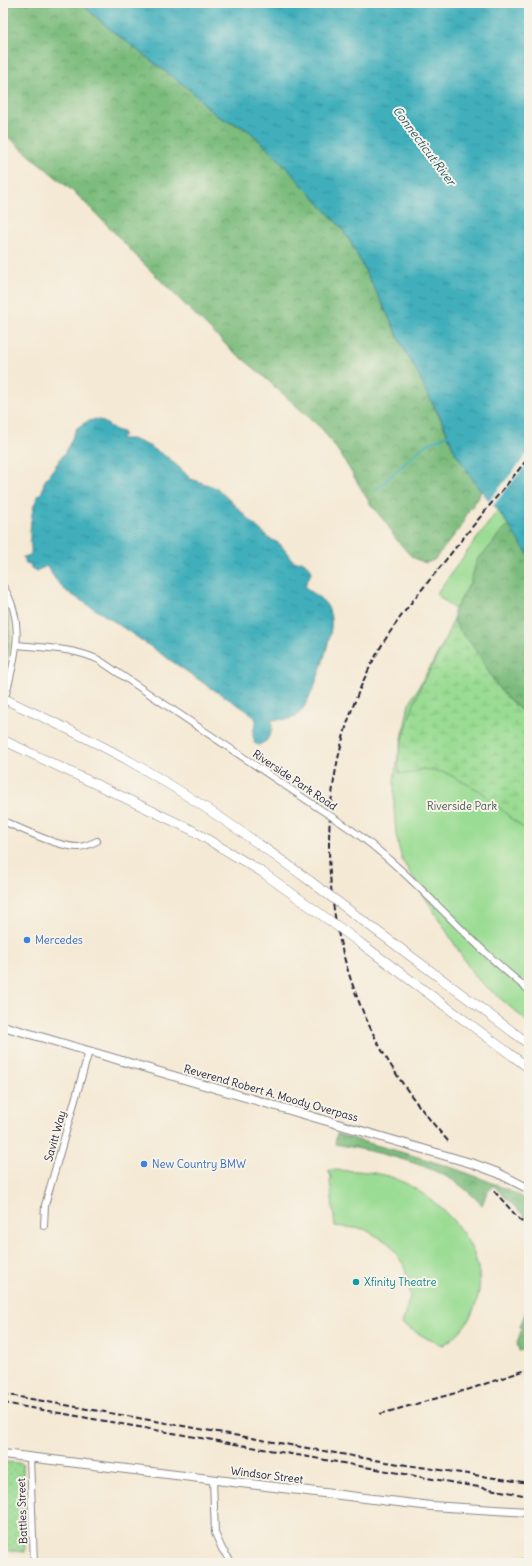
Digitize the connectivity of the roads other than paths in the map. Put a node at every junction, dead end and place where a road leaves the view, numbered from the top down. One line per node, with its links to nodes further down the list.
1 (3, 586): 2 (street)
2 (17, 645): 4 (street); 8 (street, Riverside Park Road, bridge)
3 (3, 698): 10 (highway, bridge)
4 (3, 706)
5 (6, 742): 12 (highway, bridge)
6 (3, 821): 7 (street)
7 (97, 841)
8 (529, 990)
9 (3, 1026): 11 (main road, Reverend Robert A. Moody Overpass)
10 (529, 1044)
11 (89, 1052): 13 (main road, Reverend Robert A. Moody Overpass); 14 (street, Savitt Way)
12 (529, 1068)
13 (529, 1189)
14 (44, 1226)
15 (3, 1454): 16 (main road, Windsor Street)
16 (30, 1458): 17 (main road, Windsor Street); 20 (street, Battles Street)
17 (213, 1480): 18 (main road, Windsor Street); 21 (street)
18 (529, 1512)
19 (529, 1561): 22 (street)
20 (34, 1563)
21 (232, 1563)
22 (520, 1563)

